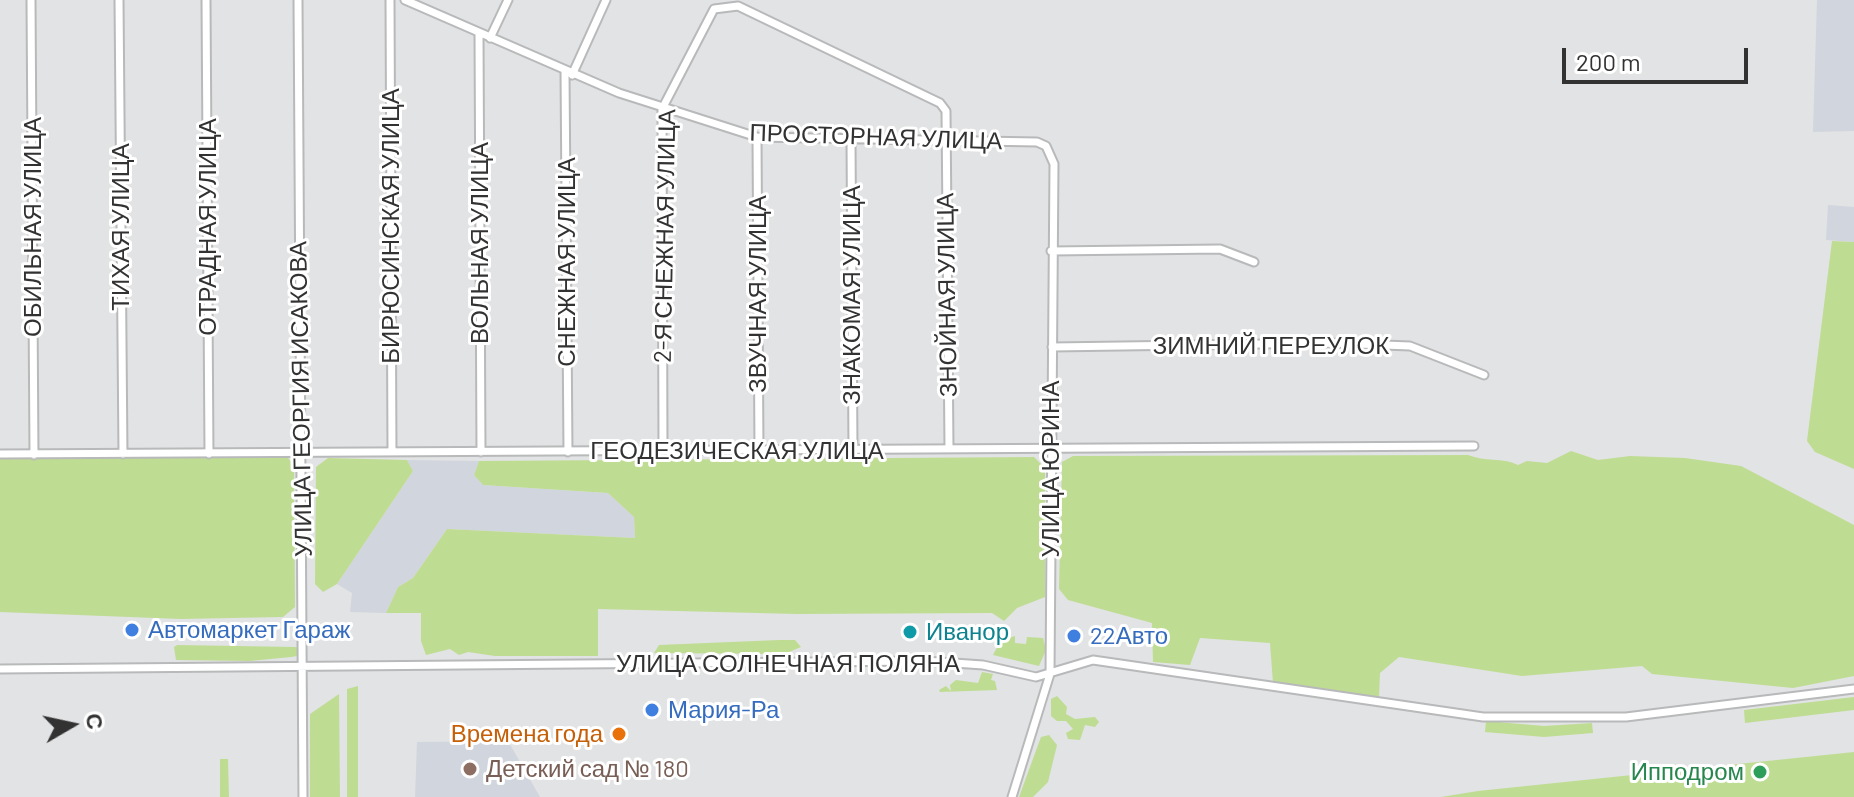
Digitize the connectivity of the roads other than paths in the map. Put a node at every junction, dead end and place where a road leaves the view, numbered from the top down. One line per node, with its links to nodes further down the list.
1 (31, 0): 35 (street, ОБИЛЬНАЯ УЛИЦА)
2 (119, 0): 33 (street, ТИХАЯ УЛИЦА)
3 (206, 0): 34 (street, ОТРАДНАЯ УЛИЦА)
4 (298, 0): 31 (street, УЛИЦА ГЕОРГИЯ ИСАКОВА)
5 (390, 0): 27 (street, БИРЮСИНСКАЯ УЛИЦА)
6 (508, 0): 11 (street)
7 (606, 0): 12 (street, СНЕЖНАЯ УЛИЦА)
8 (409, 1): 10 (street, ПРОСТОРНАЯ УЛИЦА)
9 (738, 6): 13 (street, 2-Я СНЕЖНАЯ УЛИЦА); 16 (street, ЗНОЙНАЯ УЛИЦА)
10 (479, 33): 11 (street, ПРОСТОРНАЯ УЛИЦА); 28 (street, ВОЛЬНАЯ УЛИЦА)
11 (490, 38): 12 (street, ПРОСТОРНАЯ УЛИЦА)
12 (569, 73): 13 (street, ПРОСТОРНАЯ УЛИЦА); 29 (street, СНЕЖНАЯ УЛИЦА)
13 (662, 109): 14 (street, ПРОСТОРНАЯ УЛИЦА); 25 (street, 2-Я СНЕЖНАЯ УЛИЦА)
14 (757, 137): 15 (street, ПРОСТОРНАЯ УЛИЦА); 30 (street, ЗВУЧНАЯ УЛИЦА)
15 (851, 140): 16 (street, ПРОСТОРНАЯ УЛИЦА); 26 (street, ЗНАКОМАЯ УЛИЦА)
16 (946, 141): 17 (street, ПРОСТОРНАЯ УЛИЦА); 23 (street, ЗНОЙНАЯ УЛИЦА)
17 (1037, 142): 18 (street, УЛИЦА ЮРИНА)
18 (1051, 251): 19 (street); 20 (street, УЛИЦА ЮРИНА)
19 (1254, 262)
20 (1052, 347): 21 (street, ЗИМНИЙ ПЕРЕУЛОК); 24 (street, УЛИЦА ЮРИНА)
21 (1484, 375)
22 (1474, 446): 24 (street, ГЕОДЕЗИЧЕСКАЯ УЛИЦА)
23 (949, 449): 24 (street, ГЕОДЕЗИЧЕСКАЯ УЛИЦА); 26 (street, ГЕОДЕЗИЧЕСКАЯ УЛИЦА)
24 (1051, 449): 38 (street, УЛИЦА ЮРИНА)
25 (663, 451): 29 (street, ГЕОДЕЗИЧЕСКАЯ УЛИЦА); 30 (street, ГЕОДЕЗИЧЕСКАЯ УЛИЦА)
26 (853, 451): 30 (street, ГЕОДЕЗИЧЕСКАЯ УЛИЦА)
27 (392, 452): 28 (street, ГЕОДЕЗИЧЕСКАЯ УЛИЦА); 31 (street, ГЕОДЕЗИЧЕСКАЯ УЛИЦА)
28 (481, 452): 29 (street, ГЕОДЕЗИЧЕСКАЯ УЛИЦА)
29 (568, 452)
30 (759, 452)
31 (302, 453): 34 (street, ГЕОДЕЗИЧЕСКАЯ УЛИЦА); 36 (street, УЛИЦА ГЕОРГИЯ ИСАКОВА)
32 (0, 454): 35 (street, ГЕОДЕЗИЧЕСКАЯ УЛИЦА)
33 (123, 454): 34 (street, ГЕОДЕЗИЧЕСКАЯ УЛИЦА); 35 (street, ГЕОДЕЗИЧЕСКАЯ УЛИЦА)
34 (209, 454)
35 (34, 455)
36 (302, 666): 37 (street, УЛИЦА СОЛНЕЧНАЯ ПОЛЯНА); 38 (street, УЛИЦА СОЛНЕЧНАЯ ПОЛЯНА); 40 (street, УЛИЦА ГЕОРГИЯ ИСАКОВА)
37 (0, 669)
38 (1050, 674): 39 (street, УЛИЦА СОЛНЕЧНАЯ ПОЛЯНА); 41 (street, УЛИЦА ЮРИНА)
39 (1854, 689)
40 (303, 797)
41 (1012, 797)

